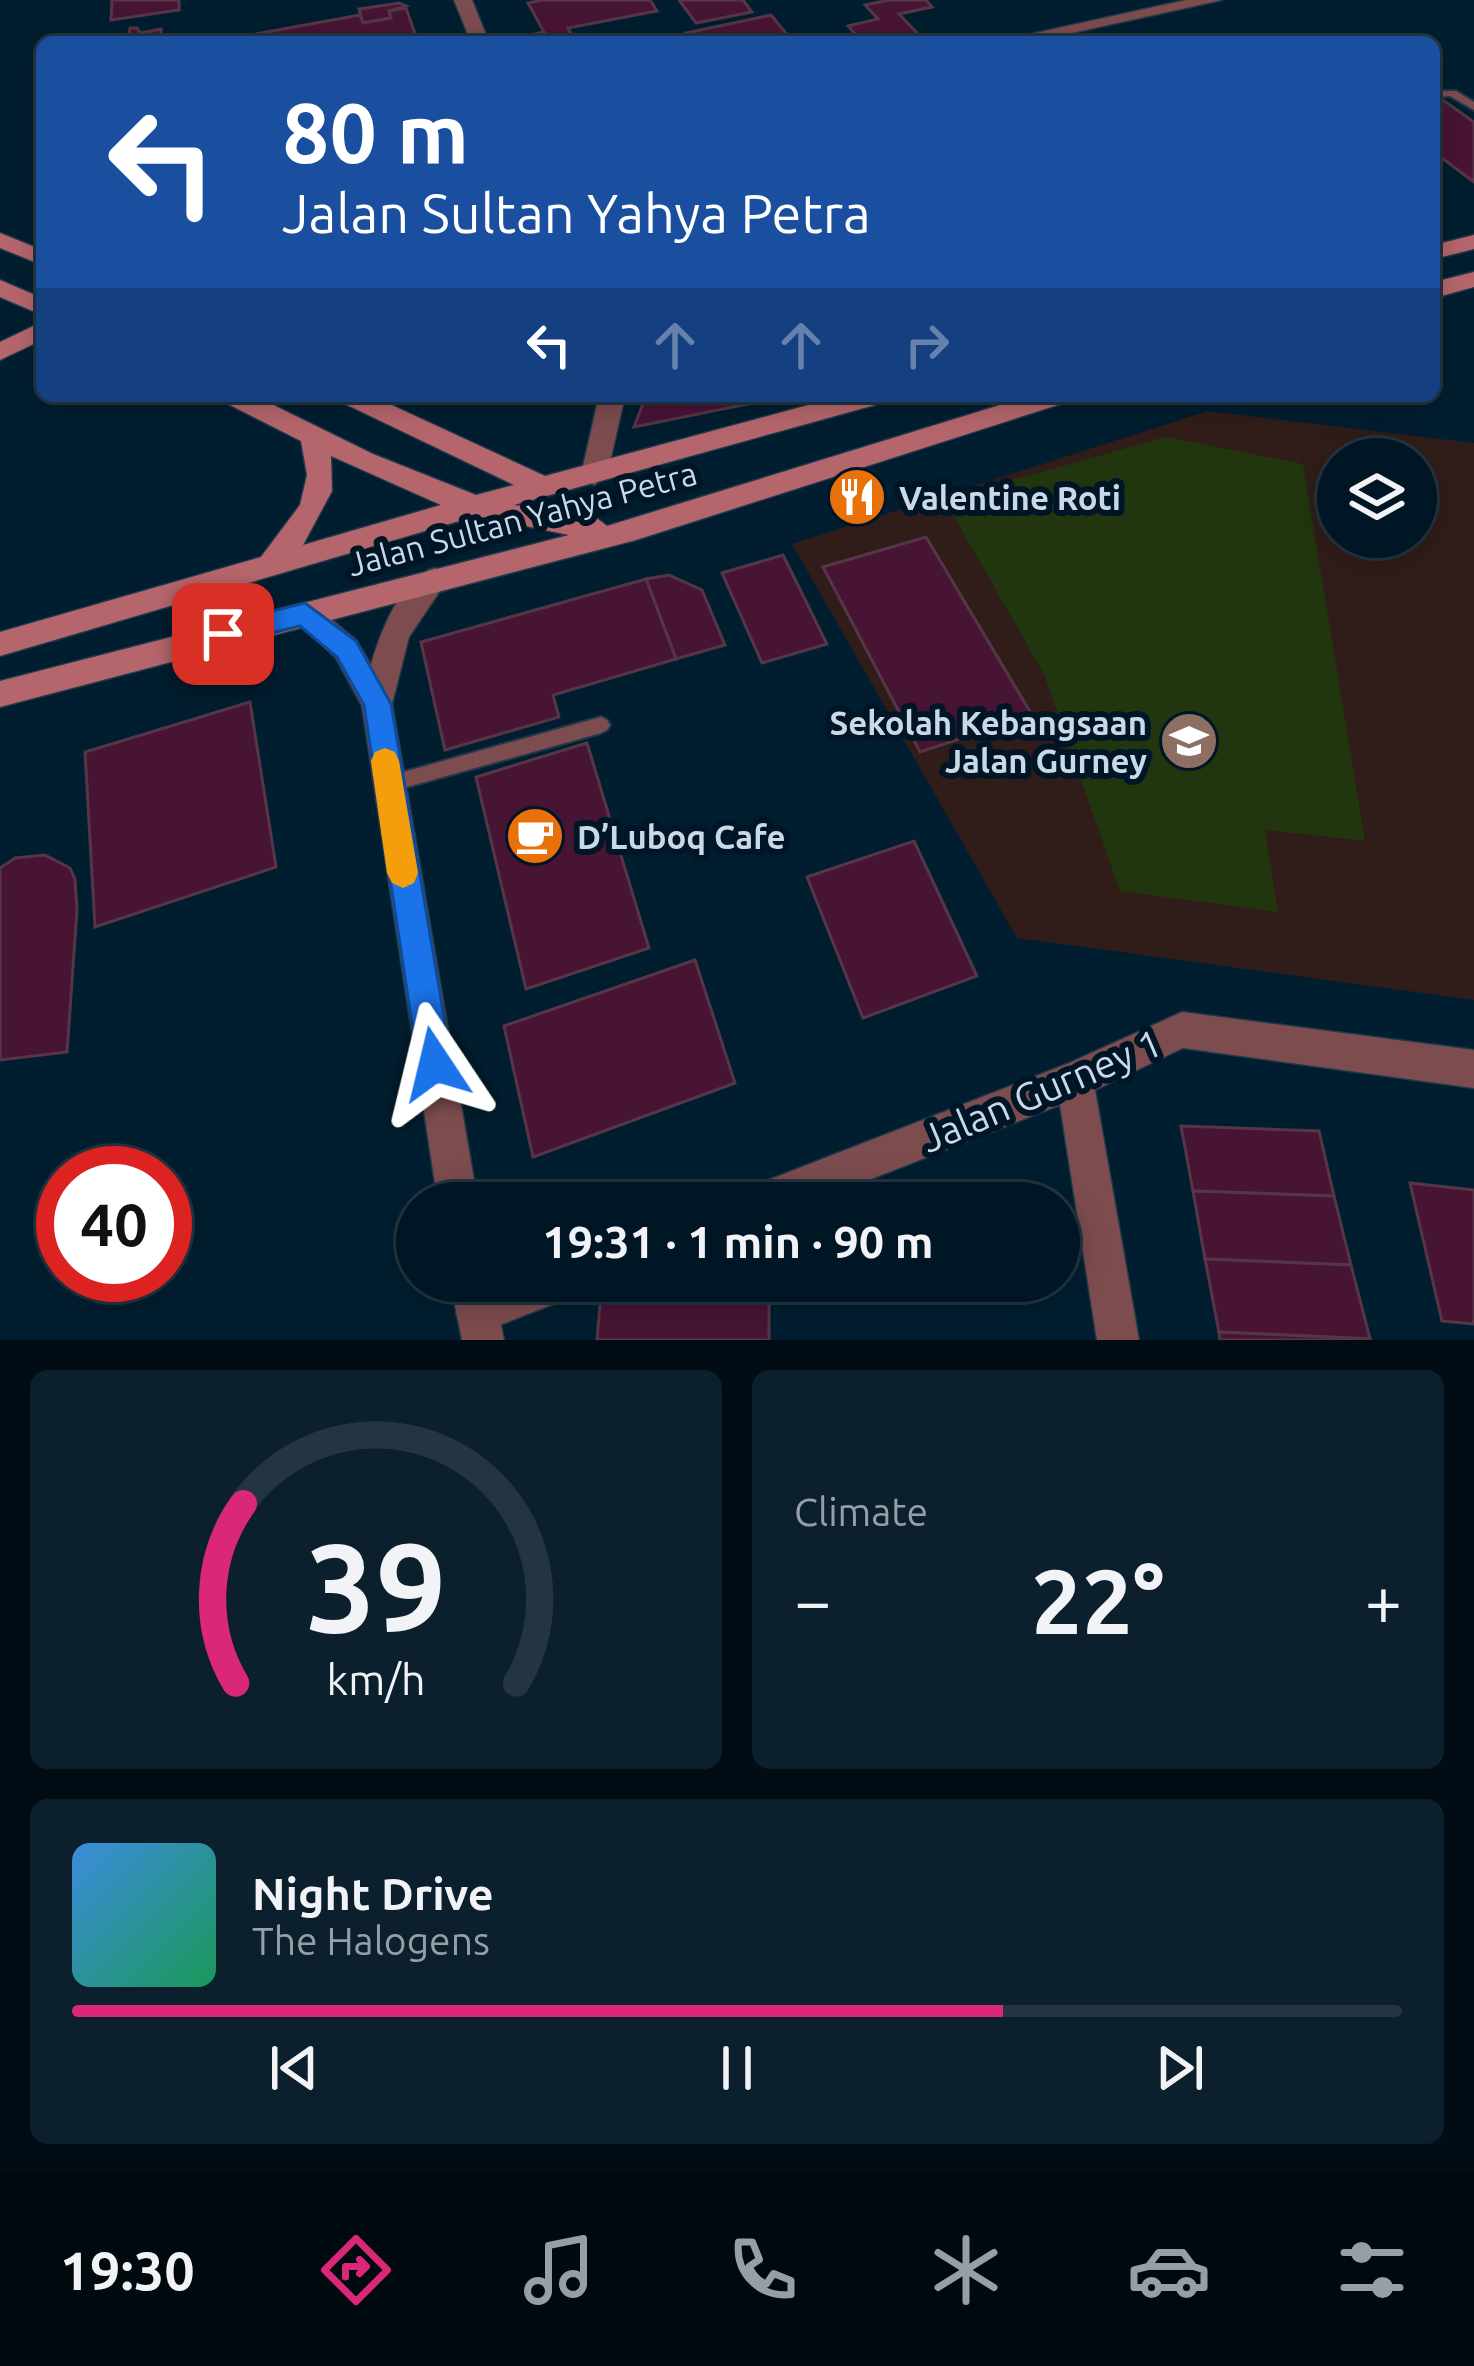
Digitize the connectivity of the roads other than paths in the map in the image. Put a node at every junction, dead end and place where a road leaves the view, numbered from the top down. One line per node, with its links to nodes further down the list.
1 (463, 0): 4 (street)
2 (1213, 0): 3 (street)
3 (1145, 6): 5 (street)
4 (478, 36)
5 (1027, 36)
6 (1440, 94): 7 (lane)
7 (1474, 107)
8 (0, 228): 12 (main road)
9 (0, 240): 12 (main road)
10 (1474, 242): 11 (main road)
11 (1440, 246)
12 (33, 254)
13 (1474, 279): 15 (main road)
14 (0, 288): 16 (main road)
15 (1440, 288)
16 (36, 304)
17 (36, 332): 18 (main road)
18 (0, 352)
19 (245, 402): 24 (main road)
20 (363, 402): 26 (main road)
21 (611, 402): 25 (street)
22 (854, 402): 25 (main road, Jalan Sultan Yahya Petra)
23 (1039, 402): 28 (main road, Jalan Sultan Yahya Petra)
24 (312, 434): 27 (main road); 29 (main road)
25 (594, 475): 26 (main road, Jalan Sultan Yahya Petra)
26 (545, 488): 27 (main road, Jalan Sultan Yahya Petra)
27 (471, 507): 28 (main road); 29 (main road, Jalan Sultan Yahya Petra)
28 (636, 529): 30 (main road, Jalan Sultan Yahya Petra)
29 (270, 566): 32 (main road, Jalan Sultan Yahya Petra)
30 (434, 579): 31 (main road, Jalan Sultan Yahya Petra); 35 (street)
31 (305, 614): 33 (main road, Jalan Sultan Yahya Petra); 35 (street)
32 (0, 644)
33 (40, 683): 34 (main road, Jalan Sultan Yahya Petra); 36 (main road)
34 (0, 694)
35 (377, 704): 38 (street)
36 (0, 711)
37 (602, 725): 38 (lane)
38 (388, 784): 41 (street)
39 (1474, 1069): 40 (street, Jalan Gurney 1)
40 (1075, 1080): 42 (street, Jalan Gurney 1); 43 (street)
41 (454, 1182)
42 (813, 1182)
43 (1118, 1340)

